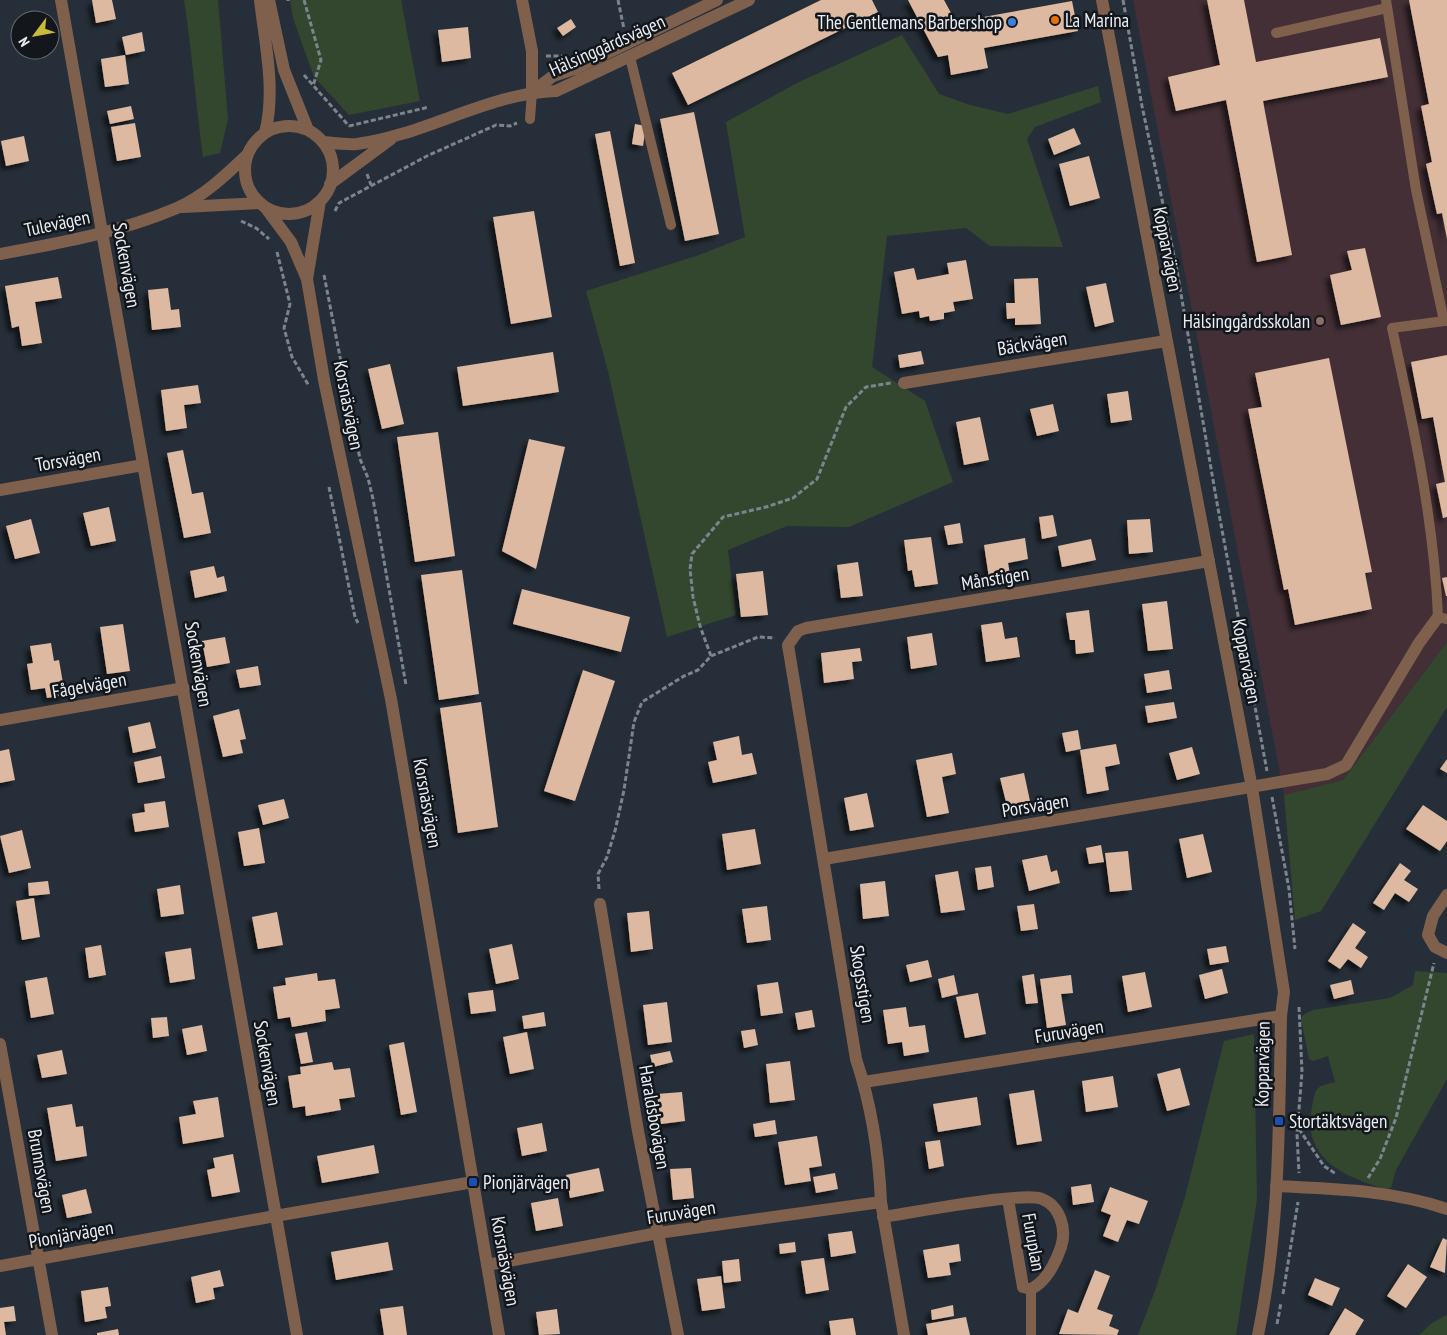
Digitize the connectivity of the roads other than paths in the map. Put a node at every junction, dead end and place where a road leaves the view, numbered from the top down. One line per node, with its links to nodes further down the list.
1 (61, 0): 23 (street, Sockenvägen)
2 (260, 0): 14 (street)
3 (269, 0): 13 (street)
4 (522, 0): 11 (street)
5 (717, 0): 11 (street, Hälsinggårdsvägen)
6 (749, 0): 10 (street, Hälsinggårdsvägen)
7 (1102, 0): 27 (street, Kopparvägen)
8 (1386, 4): 9 (lane); 26 (lane)
9 (1276, 33)
10 (630, 57): 11 (street, Hälsinggårdsvägen); 22 (lane)
11 (532, 92): 12 (lane); 15 (street, Hälsinggårdsvägen)
12 (530, 119)
13 (308, 130): 14 (street); 16 (street)
14 (264, 133): 17 (street)
15 (393, 137): 16 (street, Hälsinggårdsvägen); 18 (street, Hälsinggårdsvägen)
16 (323, 142): 18 (street)
17 (247, 155): 20 (street); 21 (street, Tulevägen)
18 (330, 184): 19 (street)
19 (320, 201): 20 (street); 25 (street, Korsnäsvägen)
20 (262, 205): 21 (street, Tulevägen); 25 (street, Korsnäsvägen)
21 (178, 208): 23 (street, Tulevägen)
22 (671, 225)
23 (102, 232): 24 (street, Tulevägen); 29 (street, Sockenvägen)
24 (0, 254)
25 (307, 279): 44 (street, Korsnäsvägen)
26 (1446, 321): 32 (lane)
27 (1166, 341): 28 (street, Bäckvägen); 31 (street, Kopparvägen)
28 (904, 382)
29 (143, 465): 30 (street, Torsvägen); 34 (street, Sockenvägen)
30 (0, 490)
31 (1208, 561): 33 (street, Månstigen); 36 (street, Kopparvägen)
32 (1442, 618): 36 (street, Porsvägen)
33 (791, 639): 37 (street, Skogsstigen)
34 (184, 688): 35 (street, Fågelvägen); 49 (street, Sockenvägen)
35 (0, 720)
36 (1252, 788): 37 (street, Porsvägen); 41 (street, Kopparvägen)
37 (824, 859): 43 (street, Skogsstigen)
38 (1447, 895): 40 (street)
39 (600, 904): 51 (street, Haraldsbovägen)
40 (1442, 950)
41 (1280, 1016): 43 (street, Furuvägen); 45 (street, Kopparvägen)
42 (0, 1044): 52 (street, Brunnsvägen)
43 (864, 1082): 47 (street, Skogsstigen)
44 (473, 1182): 49 (street, Pionjärvägen); 53 (street, Korsnäsvägen)
45 (1276, 1186): 48 (street); 62 (street, Kopparvägen)
46 (1008, 1199): 50 (street, Furuplan); 55 (street, Furuplan); 55 (street, Furuplan)
47 (881, 1202): 50 (street, Skogsstigen); 51 (street, Furuvägen)
48 (1447, 1209)
49 (275, 1216): 52 (street, Pionjärvägen); 57 (street, Sockenvägen)
50 (884, 1216): 60 (street, Skogsstigen)
51 (658, 1233): 53 (street, Furuvägen); 59 (street, Haraldsbovägen)
52 (38, 1259): 54 (street, Pionjärvägen); 56 (street, Brunnsvägen)
53 (487, 1265): 58 (street, Korsnäsvägen)
54 (0, 1266)
55 (1031, 1289): 61 (lane)
56 (52, 1335)
57 (297, 1335)
58 (499, 1335)
59 (678, 1335)
60 (904, 1335)
61 (1031, 1335)
62 (1258, 1335)

